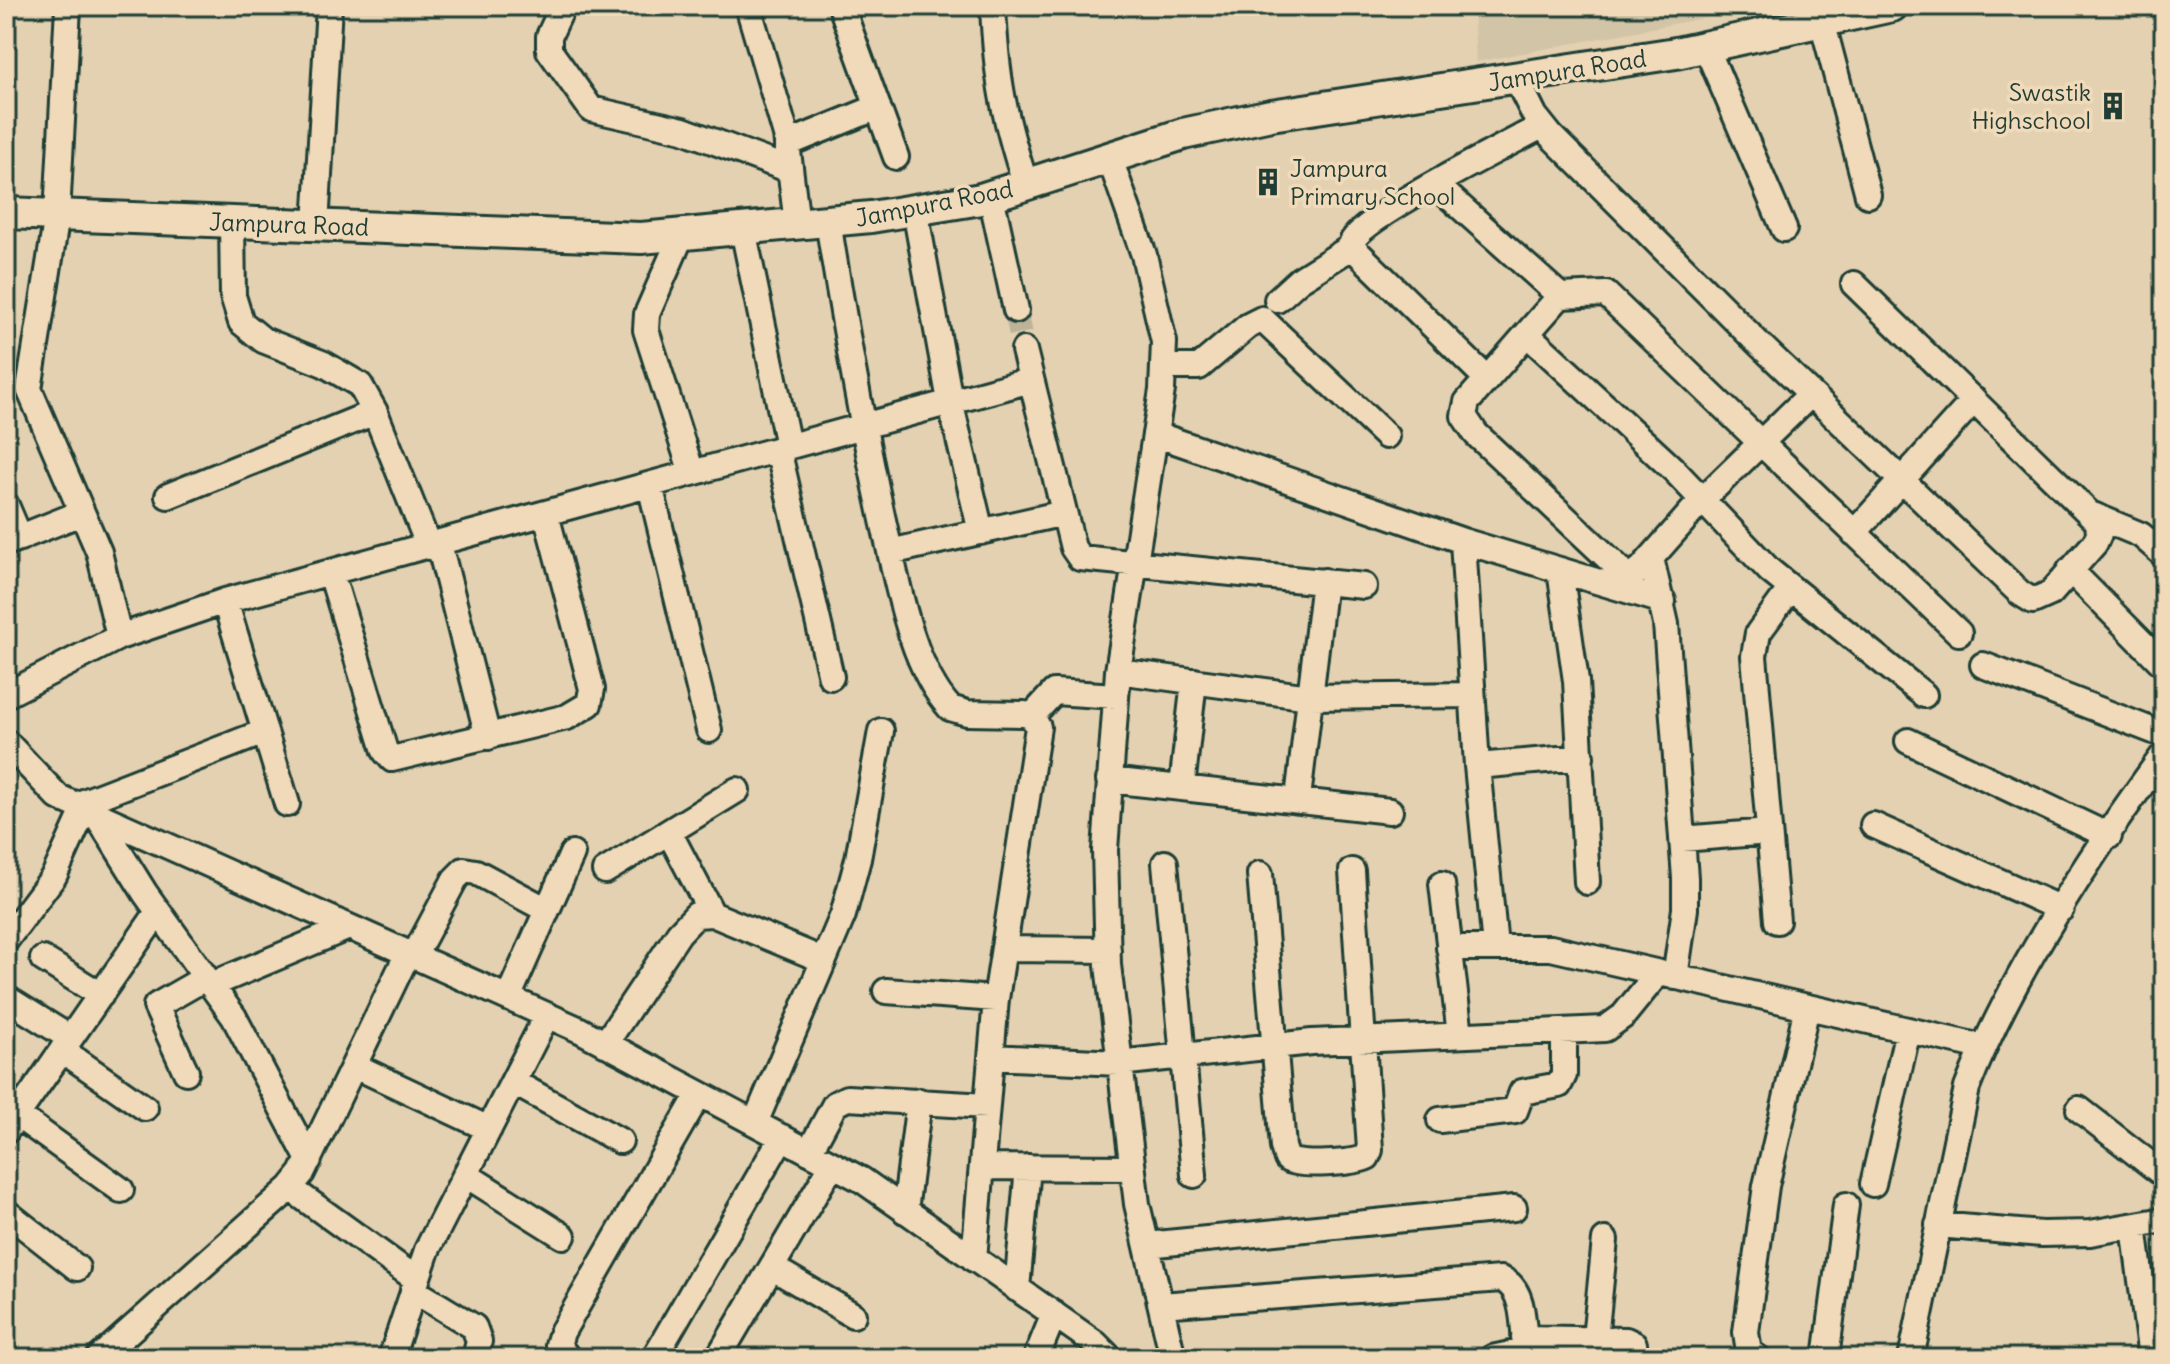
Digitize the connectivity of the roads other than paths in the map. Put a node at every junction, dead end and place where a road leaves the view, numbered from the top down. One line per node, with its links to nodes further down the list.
1 (68, 6): 23 (street)
2 (329, 6): 27 (street)
3 (563, 6): 16 (street)
4 (748, 6): 13 (street)
5 (841, 6): 11 (street)
6 (993, 6): 18 (street)
7 (1892, 6): 8 (street, Jampura Road)
8 (1822, 21): 9 (street, Jampura Road); 19 (street)
9 (1706, 47): 10 (street, Jampura Road); 29 (street)
10 (1516, 78): 12 (street); 15 (street, Jampura Road)
11 (878, 107): 13 (street); 14 (street)
12 (1542, 126): 17 (street); 41 (street)
13 (787, 144): 16 (street)
14 (896, 157)
15 (1110, 159): 18 (street, Jampura Road); 38 (street)
16 (790, 170): 26 (street)
17 (1435, 184): 31 (street); 33 (street)
18 (1026, 185): 20 (street, Jampura Road)
19 (1868, 195)
20 (991, 196): 21 (street, Jampura Road); 35 (street)
21 (915, 210): 24 (street, Jampura Road); 43 (street)
22 (6, 213): 23 (street, Jampura Road)
23 (57, 215): 25 (street, Jampura Road); 56 (street)
24 (828, 221): 26 (street, Jampura Road); 45 (street)
25 (232, 222): 27 (street, Jampura Road); 44 (street)
26 (797, 224): 28 (street, Jampura Road)
27 (316, 225): 30 (street, Jampura Road)
28 (743, 229): 30 (street, Jampura Road); 49 (street)
29 (1784, 229)
30 (682, 234): 50 (street)
31 (1353, 246): 34 (street); 39 (street)
32 (1854, 284): 42 (street)
33 (1560, 296): 36 (street); 48 (street)
34 (1277, 300)
35 (1016, 310)
36 (1527, 334): 39 (street); 54 (street)
37 (1024, 350): 40 (street)
38 (1163, 367): 46 (street); 47 (street)
39 (1487, 379): 67 (street)
40 (1031, 380): 43 (street); 57 (street)
41 (1811, 394): 48 (street); 51 (street)
42 (1974, 400): 51 (street); 59 (street)
43 (950, 401): 45 (street); 60 (street)
44 (375, 412): 53 (street); 64 (street)
45 (861, 426): 49 (street); 65 (street)
46 (1155, 434): 63 (street); 68 (street)
47 (1386, 436)
48 (1760, 442): 54 (street); 61 (street)
49 (783, 448): 50 (street); 82 (street)
50 (692, 473): 52 (street)
51 (1902, 481): 61 (street); 70 (street)
52 (650, 485): 58 (street); 90 (street)
53 (168, 496)
54 (1702, 500): 67 (street); 74 (street)
55 (6, 505): 62 (street)
56 (81, 513): 62 (street); 78 (street)
57 (1064, 513): 60 (street); 68 (street)
58 (546, 514): 64 (street); 94 (street)
59 (2093, 515): 66 (street); 70 (street)
60 (981, 532): 65 (street)
61 (1854, 533): 77 (street)
62 (13, 540)
63 (1463, 541): 69 (street); 85 (street)
64 (434, 545): 71 (street); 94 (street)
65 (890, 552): 89 (street)
66 (2164, 555)
67 (1651, 558): 76 (street)
68 (1135, 562): 72 (street); 81 (street)
69 (1560, 570): 76 (street); 98 (street)
70 (2070, 570): 80 (street)
71 (331, 573): 75 (street); 94 (street)
72 (1324, 581): 73 (street); 88 (street)
73 (1364, 586)
74 (1791, 588): 86 (street); 109 (street)
75 (225, 601): 78 (street); 92 (street)
76 (1663, 601): 111 (street)
77 (1959, 633)
78 (119, 637): 84 (street)
79 (1983, 665): 93 (street)
80 (2164, 665)
81 (1118, 671): 83 (street); 87 (street)
82 (831, 677)
83 (1194, 681): 88 (street); 101 (street)
84 (6, 695)
85 (1472, 695): 88 (street); 99 (street)
86 (1924, 695)
87 (1116, 696): 89 (street); 100 (street)
88 (1310, 697): 103 (street)
89 (1032, 716): 128 (street)
90 (709, 730)
91 (881, 731): 132 (street)
92 (264, 732): 104 (street); 105 (street)
93 (2164, 735)
94 (488, 737)
95 (1908, 741): 110 (street)
96 (6, 742): 105 (street)
97 (2164, 754): 110 (street)
98 (1581, 757): 99 (street); 117 (street)
99 (1477, 766): 126 (street)
100 (1109, 780): 101 (street); 129 (street)
101 (1182, 787): 103 (street)
102 (737, 790): 108 (street)
103 (1298, 798): 106 (street)
104 (287, 804)
105 (86, 810): 121 (street); 124 (street); 125 (street)
106 (1390, 811)
107 (1873, 825): 119 (street)
108 (669, 832): 114 (street); 122 (street)
109 (1769, 832): 111 (street); 123 (street)
110 (2109, 836): 119 (street)
111 (1682, 839): 133 (street)
112 (572, 854): 120 (street)
113 (1165, 863): 150 (street)
114 (605, 871)
115 (1352, 871): 145 (street)
116 (1260, 874): 148 (street)
117 (1587, 882)
118 (1442, 884): 127 (street)
119 (2061, 909): 149 (street)
120 (547, 910): 130 (street); 138 (street)
121 (158, 912): 134 (street); 136 (street)
122 (712, 914): 132 (street); 147 (street)
123 (1777, 921)
124 (349, 927): 130 (street); 134 (street)
125 (6, 940)
126 (1495, 946): 127 (street); 133 (street)
127 (1449, 948): 144 (street)
128 (1004, 949): 129 (street); 139 (street)
129 (1108, 950): 152 (street)
130 (411, 955): 138 (street); 153 (street)
131 (43, 959): 136 (street)
132 (823, 960): 163 (street)
133 (1667, 975): 140 (street); 143 (street)
134 (208, 981): 154 (street); 168 (street)
135 (886, 991): 139 (street)
136 (101, 995): 146 (street)
137 (6, 998): 146 (street)
138 (508, 998): 141 (street)
139 (996, 999): 151 (street)
140 (1807, 1007): 142 (street); 210 (street)
141 (547, 1015): 147 (street); 155 (street)
142 (1908, 1030): 149 (street); 176 (street)
143 (1564, 1031): 144 (street); 162 (street)
144 (1460, 1035): 145 (street)
145 (1363, 1039): 148 (street); 148 (street)
146 (66, 1044): 159 (street); 161 (street)
147 (605, 1044): 156 (street)
148 (1275, 1046): 150 (street)
149 (1982, 1047): 184 (street)
150 (1185, 1055): 152 (street); 174 (street)
151 (991, 1057): 152 (street); 158 (street)
152 (1119, 1063): 172 (street)
153 (355, 1066): 164 (street); 168 (street)
154 (186, 1072)
155 (513, 1082): 164 (street); 166 (street)
156 (699, 1094): 163 (street); 202 (street)
157 (919, 1101): 158 (street); 167 (street); 181 (street)
158 (987, 1106): 170 (street)
159 (145, 1108)
160 (2079, 1109): 175 (street)
161 (10, 1117): 178 (street)
162 (1440, 1120)
163 (755, 1123): 165 (street)
164 (489, 1129): 173 (street)
165 (782, 1137): 167 (street); 203 (street)
166 (620, 1141)
167 (809, 1152): 169 (street)
168 (309, 1160): 177 (street)
169 (832, 1165): 181 (street); 191 (street)
170 (982, 1167): 171 (street); 189 (street)
171 (1028, 1167): 172 (street); 193 (street)
172 (1131, 1168): 188 (street)
173 (466, 1175): 186 (street); 192 (street)
174 (1194, 1175)
175 (2164, 1175)
176 (1873, 1184)
177 (290, 1188): 192 (street); 199 (street)
178 (121, 1190)
179 (1846, 1205): 211 (street)
180 (1514, 1208): 188 (street)
181 (905, 1211): 189 (street)
182 (6, 1212): 190 (street)
183 (2164, 1220): 185 (street)
184 (1938, 1225): 185 (street); 212 (street)
185 (2134, 1226): 213 (street)
186 (563, 1236)
187 (1605, 1240): 197 (street)
188 (1147, 1245): 194 (street)
189 (974, 1259): 193 (street)
190 (77, 1268)
191 (773, 1268): 196 (street); 204 (street)
192 (414, 1284): 200 (street); 201 (street)
193 (1017, 1289): 195 (street)
194 (1161, 1305): 198 (street); 207 (street)
195 (1054, 1314): 205 (street); 206 (street)
196 (853, 1315)
197 (1595, 1339): 198 (street); 209 (street)
198 (1525, 1349): 208 (street)
199 (99, 1358)
200 (391, 1358)
201 (475, 1358)
202 (568, 1358)
203 (654, 1358)
204 (718, 1358)
205 (1036, 1358)
206 (1110, 1358)
207 (1173, 1358)
208 (1492, 1358)
209 (1636, 1358)
210 (1758, 1358)
211 (1826, 1358)
212 (1911, 1358)
213 (2151, 1358)

